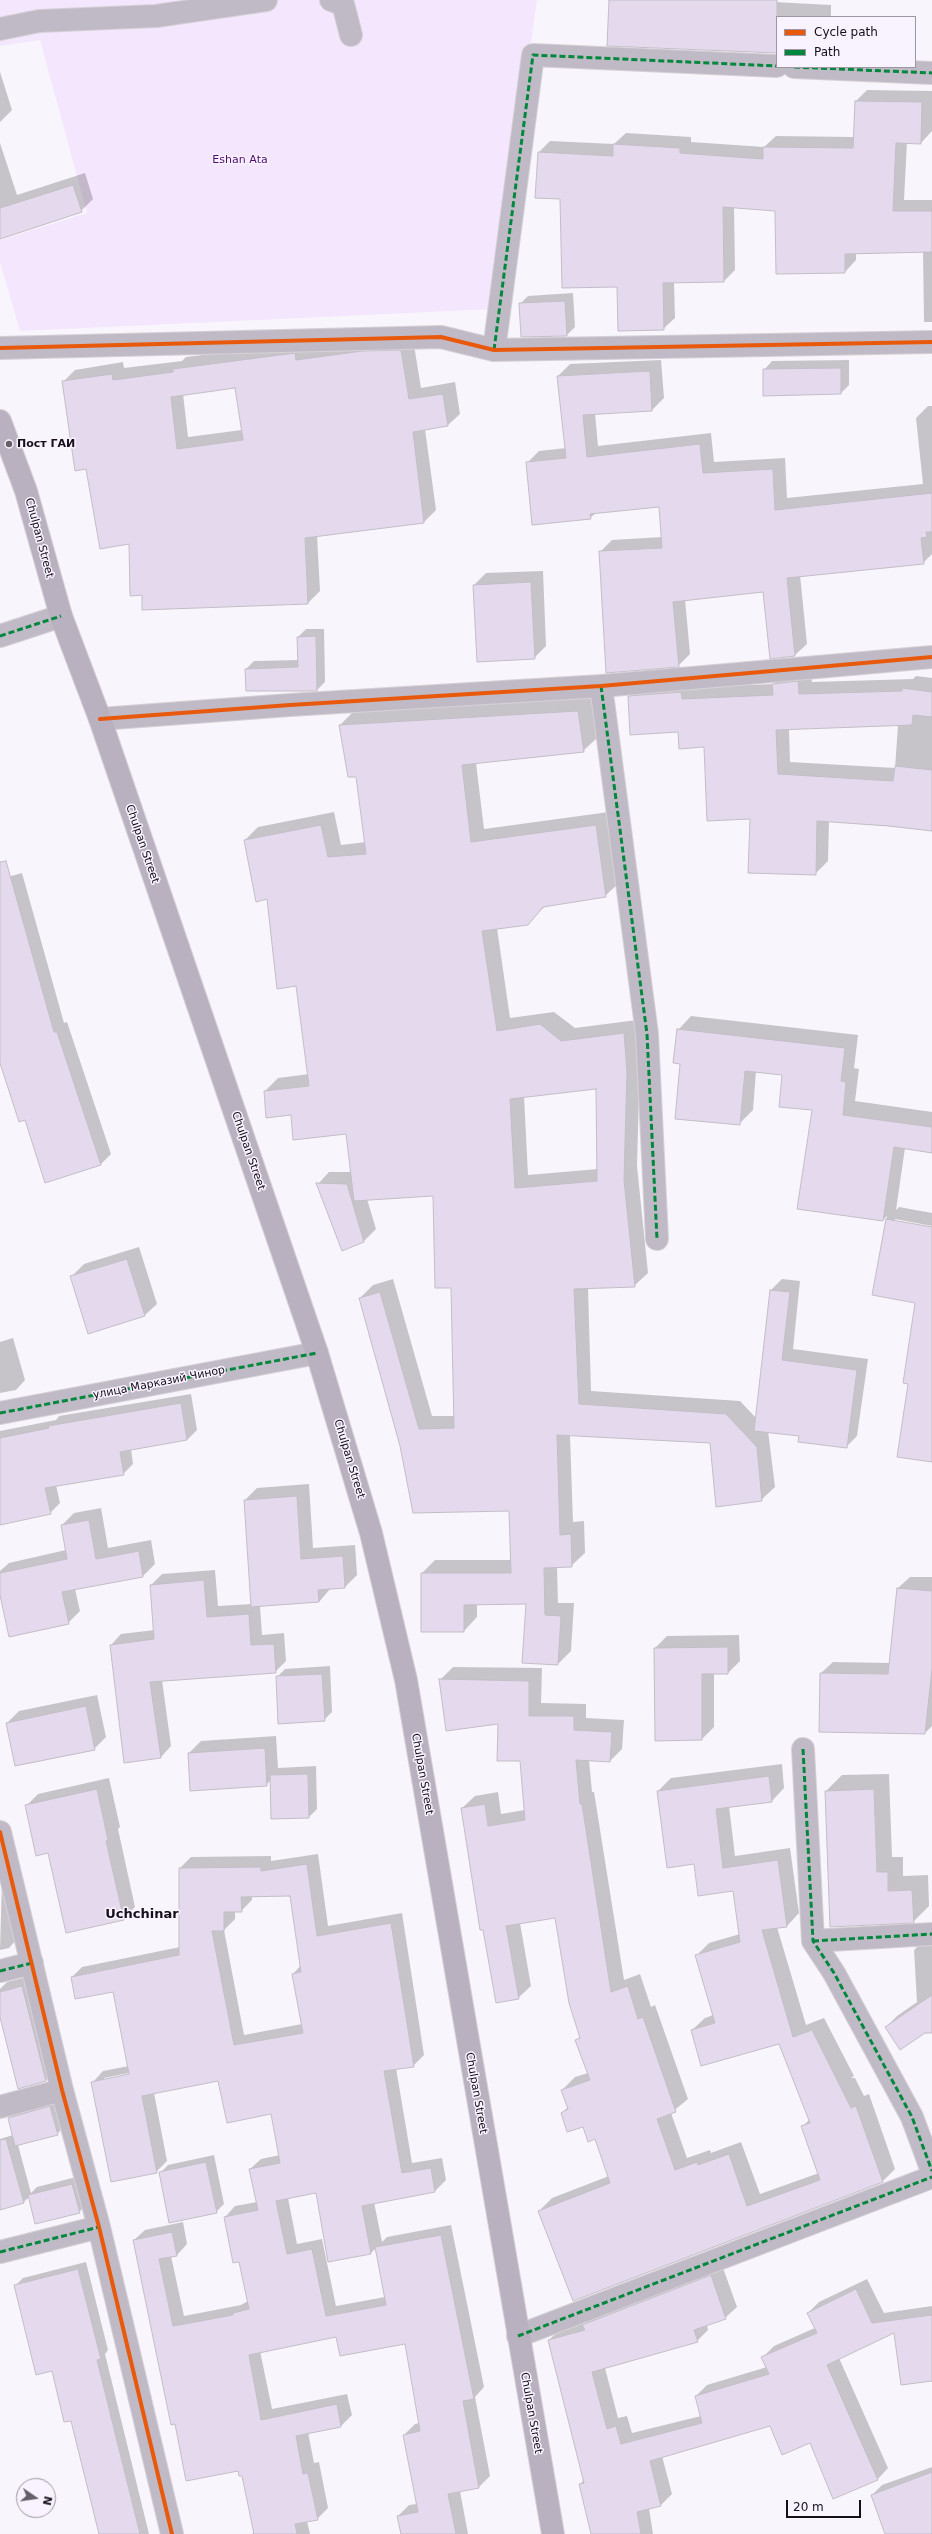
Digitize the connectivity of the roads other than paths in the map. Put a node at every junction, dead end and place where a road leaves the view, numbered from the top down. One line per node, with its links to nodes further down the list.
1 (266, 0): 3 (street)
2 (331, 0): 4 (street)
3 (0, 29)
4 (351, 35)
5 (776, 66): 10 (street)
6 (817, 68): 7 (street)
7 (932, 73)
8 (932, 342): 10 (street)
9 (0, 348): 10 (street)
10 (494, 350)
11 (0, 421): 12 (main road, Chulpan Street)
12 (61, 616): 13 (street); 16 (main road, Chulpan Street)
13 (0, 636)
14 (932, 657): 15 (street)
15 (601, 686): 16 (street); 17 (street)
16 (100, 720): 18 (main road, Chulpan Street)
17 (657, 1239)
18 (317, 1353): 19 (street, улица Марказий Чинор); 32 (main road, Chulpan Street)
19 (0, 1413)
20 (803, 1749): 23 (street)
21 (0, 1832): 24 (street)
22 (932, 1934): 23 (street)
23 (812, 1941): 28 (street)
24 (32, 1963): 25 (street); 26 (street)
25 (0, 1971)
26 (62, 2090): 27 (street); 30 (street)
27 (0, 2107)
28 (932, 2171)
29 (932, 2177): 32 (street)
30 (99, 2227): 31 (street); 33 (street)
31 (0, 2252)
32 (518, 2336): 34 (main road, Chulpan Street)
33 (172, 2534)
34 (553, 2534)

